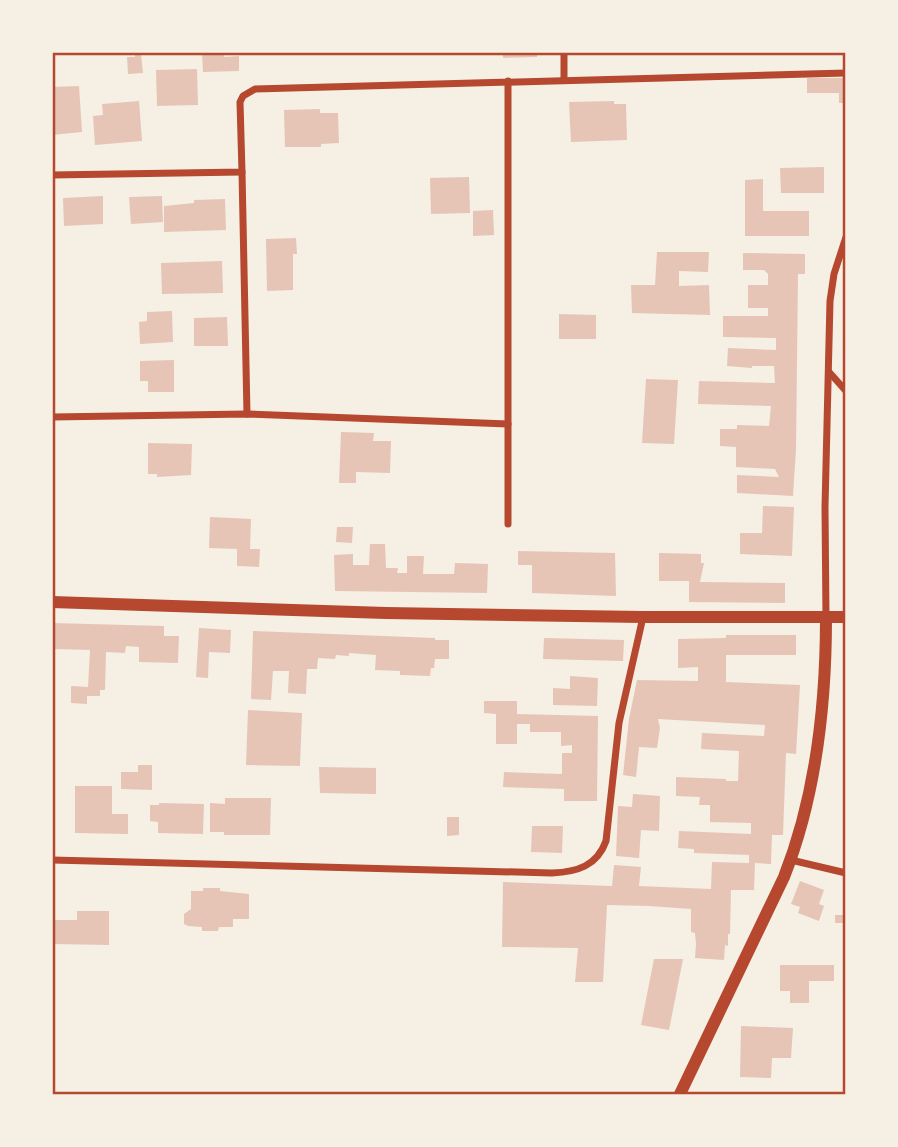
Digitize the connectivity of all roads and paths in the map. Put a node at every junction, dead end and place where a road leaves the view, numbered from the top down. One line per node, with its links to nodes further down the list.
1 (564, 52): 3 (street)
2 (845, 73): 3 (street)
3 (564, 79): 4 (street)
4 (508, 81): 5 (street); 12 (street)
5 (242, 172): 6 (street); 10 (street)
6 (52, 175)
7 (845, 236): 8 (street)
8 (829, 372): 9 (street); 17 (street)
9 (845, 391)
10 (247, 414): 11 (street); 12 (street)
11 (52, 417)
12 (508, 424): 13 (street)
13 (508, 524)
14 (52, 602): 15 (street)
15 (643, 617): 17 (street); 18 (street)
16 (845, 617): 17 (street)
17 (826, 618): 19 (street)
18 (52, 860)
19 (790, 860): 20 (street); 21 (street)
20 (845, 873)
21 (680, 1094)

